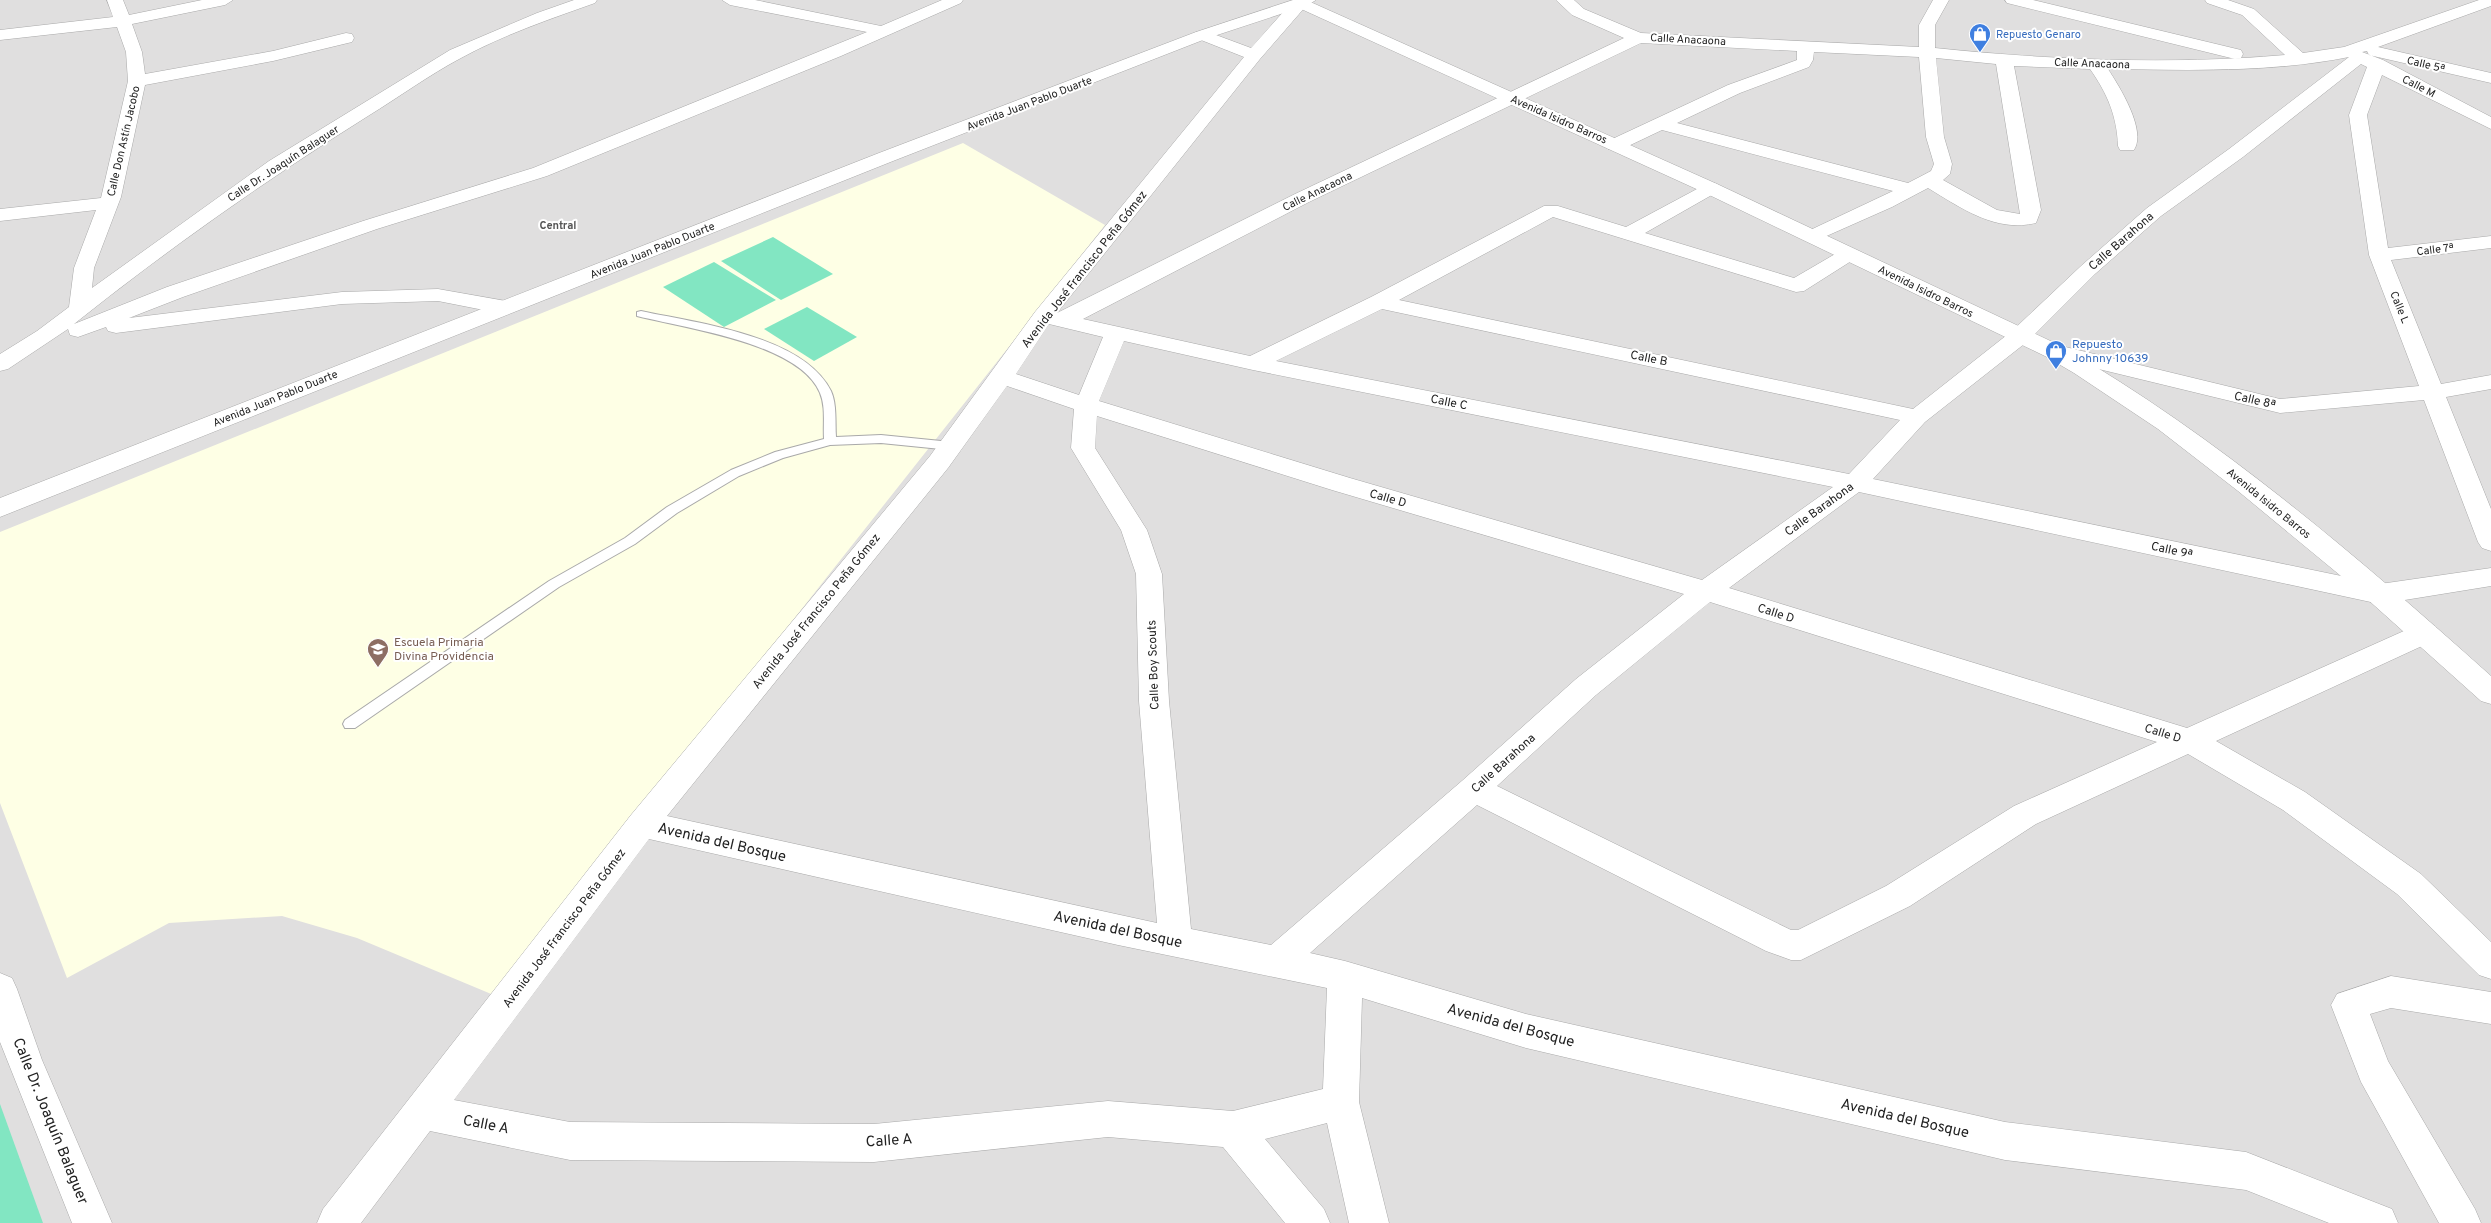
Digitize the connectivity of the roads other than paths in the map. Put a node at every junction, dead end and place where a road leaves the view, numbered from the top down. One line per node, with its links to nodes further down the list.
1 (115, 0): 13 (street, Calle Don Astín Jacobo)
2 (225, 0): 13 (street)
3 (589, 0): 48 (street, Calle Dr. Joaquín Balaguer)
4 (730, 0): 14 (street)
5 (955, 0): 14 (street)
6 (1564, 0): 18 (street)
7 (1941, 0): 20 (street)
8 (2013, 0): 25 (street)
9 (2213, 0): 12 (street)
10 (1300, 1): 16 (street, Avenida Juan Pablo Duarte); 21 (street, Avenida José Francisco Peña Gómez); 29 (street, Avenida Isidro Barros)
11 (2491, 1): 22 (street, Calle Barahona)
12 (2240, 3): 23 (street)
13 (124, 21): 15 (street); 28 (street, Calle Don Astín Jacobo)
14 (882, 31): 48 (street)
15 (0, 35)
16 (1202, 35): 21 (street); 45 (street, Avenida Juan Pablo Duarte)
17 (346, 38): 28 (street)
18 (1638, 38): 19 (street, Calle Anacaona); 29 (street, Calle Anacaona)
19 (1806, 45): 20 (street, Calle Anacaona); 30 (street)
20 (1926, 52): 24 (street, Calle Anacaona); 34 (street)
21 (1254, 55): 47 (street, Avenida José Francisco Peña Gómez)
22 (2361, 55): 23 (street, Calle Anacaona); 27 (street, Calle 5ª); 31 (street, Calle M); 43 (street, Calle L); 51 (street, Calle Barahona)
23 (2299, 59): 25 (street, Calle Anacaona)
24 (2004, 60): 26 (street, Calle Anacaona); 34 (street)
25 (2263, 61): 26 (street, Calle Anacaona)
26 (2095, 64): 33 (street)
27 (2491, 78)
28 (137, 81): 37 (street, Calle Don Astín Jacobo)
29 (1512, 98): 32 (street, Avenida Isidro Barros); 47 (street, Calle Anacaona)
30 (1660, 124): 32 (street); 36 (street)
31 (2491, 124)
32 (1615, 144): 35 (street, Avenida Isidro Barros)
33 (2127, 146)
34 (1929, 180): 36 (street)
35 (1710, 188): 39 (street); 40 (street, Avenida Isidro Barros)
36 (1911, 190): 40 (street)
37 (109, 203): 38 (street); 48 (street, Calle Don Astín Jacobo)
38 (0, 214)
39 (1628, 234): 42 (street); 44 (street)
40 (1813, 236): 42 (street, Avenida Isidro Barros)
41 (2491, 242): 43 (street, Calle 7ª)
42 (1849, 254): 51 (street, Avenida Isidro Barros)
43 (2379, 256): 58 (street, Calle L)
44 (1379, 302): 54 (street); 60 (street, Calle B)
45 (504, 307): 48 (street); 64 (street, Avenida Juan Pablo Duarte)
46 (641, 314): 61 (lane)
47 (1053, 319): 49 (street, Calle C); 56 (street, Avenida José Francisco Peña Gómez)
48 (79, 320): 50 (street)
49 (1116, 333): 54 (street, Calle C); 59 (street, Calle Boy Scouts)
50 (45, 336): 52 (street); 55 (street)
51 (2020, 336): 53 (street, Avenida Isidro Barros); 60 (street, Calle Barahona)
52 (0, 349)
53 (2053, 351): 58 (street, Calle 8ª); 68 (street, Avenida Isidro Barros)
54 (1254, 363): 63 (street, Calle C)
55 (0, 364)
56 (1002, 376): 59 (street, Calle D); 62 (street, Avenida José Francisco Peña Gómez)
57 (2491, 382): 58 (street, Calle 8ª)
58 (2433, 392): 65 (street, Calle L)
59 (1086, 406): 67 (street, Calle D); 75 (street, Calle Boy Scouts)
60 (1917, 417): 63 (street, Calle Barahona)
61 (830, 441): 62 (lane); 71 (lane)
62 (951, 446): 74 (street, Avenida José Francisco Peña Gómez)
63 (1855, 483): 67 (street, Calle Barahona); 68 (street, Calle 9ª)
64 (0, 508)
65 (2491, 542)
66 (2491, 577): 68 (street, Calle 9ª)
67 (1706, 590): 72 (street, Calle D); 73 (street, Calle Barahona)
68 (2380, 594): 69 (street, Avenida Isidro Barros)
69 (2425, 633): 70 (street, Avenida Isidro Barros); 72 (street)
70 (2491, 693)
71 (350, 724)
72 (2188, 740): 73 (street); 77 (street, Calle D)
73 (1474, 789): 76 (street, Calle Barahona)
74 (642, 824): 75 (street, Avenida del Bosque); 82 (street, Avenida José Francisco Peña Gómez)
75 (1174, 941): 76 (street, Avenida del Bosque)
76 (1277, 961): 78 (street, Avenida del Bosque)
77 (2491, 964)
78 (1344, 977): 81 (street); 88 (street, Avenida del Bosque)
79 (0, 989): 84 (street, Calle Dr. Joaquín Balaguer)
80 (2491, 1008): 89 (street)
81 (1341, 1102): 83 (street, Calle A); 87 (street)
82 (424, 1112): 83 (street, Calle A); 85 (street, Avenida José Francisco Peña Gómez)
83 (1233, 1129): 86 (street)
84 (92, 1223)
85 (337, 1223)
86 (1310, 1223)
87 (1368, 1223)
88 (2378, 1223)
89 (2461, 1223)

